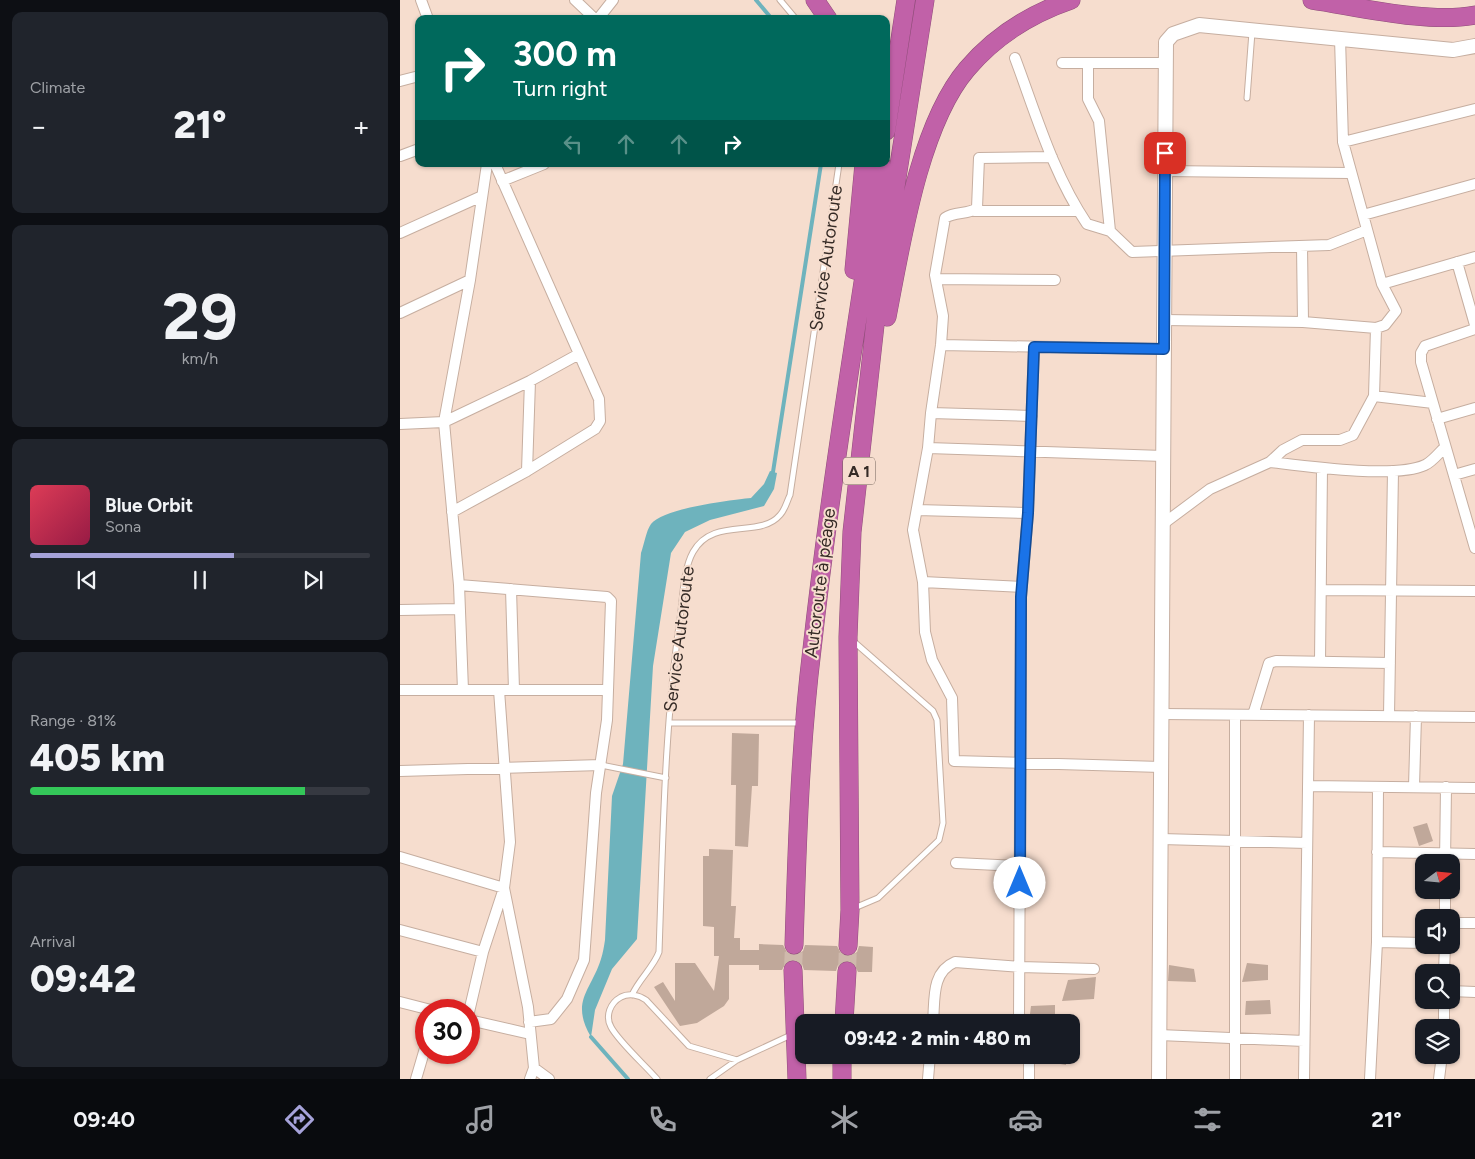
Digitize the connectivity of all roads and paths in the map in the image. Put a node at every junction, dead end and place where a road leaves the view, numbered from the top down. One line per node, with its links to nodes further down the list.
1 (421, 0): 10 (street)
2 (575, 0): 11 (street)
3 (613, 0): 12 (street)
4 (780, 0): 13 (lane)
5 (815, 0): 14 (highway)
6 (906, 0): 26 (highway)
7 (925, 0): 76 (highway, A 1)
8 (1070, 0): 76 (highway)
9 (1312, 0): 15 (highway)
10 (427, 15)
11 (592, 15)
12 (600, 15)
13 (793, 15)
14 (825, 15)
15 (1475, 15)
16 (1253, 28): 17 (street); 20 (street); 25 (lane)
17 (1340, 38): 18 (street); 28 (street)
18 (1475, 46)
19 (1015, 58): 31 (street)
20 (1166, 62): 22 (street); 38 (street)
21 (1062, 63): 22 (street)
22 (1088, 63): 47 (street)
23 (415, 77): 24 (street)
24 (400, 81)
25 (1247, 98)
26 (890, 105)
27 (1475, 109): 28 (street)
28 (1343, 142): 39 (street)
29 (415, 150): 30 (street)
30 (400, 156)
31 (1052, 157): 43 (street); 44 (street)
32 (487, 167): 42 (street)
33 (496, 167): 40 (street)
34 (536, 167): 40 (street)
35 (839, 167): 117 (lane, Service Autoroute)
36 (864, 167): 79 (highway)
37 (881, 167): 79 (highway, Autoroute à péage / A 1)
38 (1165, 171): 39 (street); 50 (street)
39 (1351, 172): 45 (street)
40 (502, 180): 66 (street)
41 (1475, 184): 45 (street)
42 (482, 196): 48 (street); 54 (street)
43 (974, 211): 44 (street); 53 (street)
44 (1078, 212): 47 (street)
45 (1363, 215): 46 (street)
46 (1367, 230): 49 (street); 56 (street)
47 (1110, 231): 50 (street)
48 (400, 233)
49 (1302, 246): 50 (street); 59 (street)
50 (1165, 250): 58 (street)
51 (1475, 257): 52 (street)
52 (1457, 262): 56 (street); 60 (street)
53 (936, 279): 55 (street); 63 (street)
54 (470, 280): 57 (street); 74 (street)
55 (1055, 280)
56 (1382, 284): 61 (street)
57 (400, 313)
58 (1164, 320): 59 (street); 65 (street)
59 (1303, 322): 61 (street)
60 (1475, 325)
61 (1376, 328): 68 (street)
62 (1475, 329): 69 (street)
63 (941, 346): 64 (street); 71 (street)
64 (1034, 347): 65 (street); 72 (street)
65 (1164, 349): 81 (street)
66 (579, 354): 67 (street); 85 (street)
67 (530, 381): 74 (street); 85 (street)
68 (1374, 396): 69 (street); 82 (street)
69 (1433, 403): 73 (street)
70 (1475, 408): 73 (street)
71 (931, 413): 72 (street); 78 (street)
72 (1032, 416): 80 (street)
73 (1437, 419): 77 (street)
74 (444, 422): 75 (street); 89 (street)
75 (400, 424)
76 (863, 433): 102 (highway, A 1)
77 (1445, 447): 86 (street); 87 (street)
78 (928, 448): 80 (street); 88 (street)
79 (838, 449): 118 (highway, Autoroute à péage / A 1)
80 (1030, 451): 81 (street); 90 (street)
81 (1163, 456): 91 (street)
82 (1270, 462): 83 (street); 91 (street)
83 (1322, 468): 86 (street); 97 (street)
84 (1475, 469): 87 (street)
85 (527, 471): 89 (street)
86 (1393, 471): 98 (street)
87 (1454, 475): 92 (street)
88 (917, 510): 90 (street); 93 (street)
89 (452, 512): 94 (street)
90 (1028, 513): 95 (street)
91 (1163, 524): 110 (street)
92 (1475, 548)
93 (923, 582): 95 (street); 119 (street)
94 (459, 585): 96 (street); 100 (street)
95 (1022, 587): 119 (street)
96 (512, 589): 108 (street); 109 (street)
97 (1322, 590): 98 (street); 103 (street)
98 (1391, 591): 99 (street); 104 (street)
99 (1475, 591)
100 (460, 609): 101 (street); 106 (street)
101 (400, 610)
102 (848, 637): 142 (highway, A 1); 142 (lane)
103 (1320, 662): 104 (street); 112 (street)
104 (1390, 663): 114 (street)
105 (400, 690): 106 (street)
106 (463, 690): 107 (street)
107 (499, 690): 108 (street); 122 (street)
108 (514, 690): 109 (street)
109 (608, 690): 120 (street)
110 (1162, 714): 111 (street); 121 (street)
111 (1235, 715): 112 (street); 131 (street)
112 (1253, 715): 113 (street)
113 (1309, 716): 114 (street); 125 (street)
114 (1389, 716): 115 (street)
115 (1416, 716): 116 (street); 127 (street)
116 (1475, 717)
117 (668, 723): 118 (lane); 124 (lane, Service Autoroute)
118 (805, 723): 148 (highway, Autoroute à péage / A 1)
119 (1020, 763): 121 (street); 140 (street)
120 (601, 765): 122 (street); 124 (lane); 164 (street)
121 (1161, 767): 130 (street)
122 (504, 768): 123 (street); 141 (street)
123 (400, 771)
124 (666, 778): 157 (lane, Service Autoroute)
125 (1308, 786): 126 (street); 132 (street)
126 (1378, 787): 127 (street); 133 (street)
127 (1414, 787): 128 (street)
128 (1446, 788): 129 (street); 134 (street)
129 (1475, 788)
130 (1161, 839): 131 (street); 168 (street)
131 (1235, 841): 132 (street); 169 (street)
132 (1307, 843): 170 (street)
133 (1377, 852): 136 (street); 146 (street)
134 (1445, 854)
135 (1475, 854): 137 (street)
136 (1415, 855)
137 (1460, 856)
138 (400, 857): 141 (street)
139 (956, 863): 140 (street)
140 (1020, 866): 151 (street)
141 (504, 888): 150 (street); 164 (street)
142 (850, 910): 149 (highway, A 1)
143 (1460, 923): 144 (street)
144 (1475, 923)
145 (400, 930): 150 (street)
146 (1377, 942): 147 (street); 190 (street)
147 (1415, 943)
148 (794, 945)
149 (848, 946)
150 (483, 952): 158 (street)
151 (1020, 967): 152 (street); 162 (street); 163 (street)
152 (1094, 969)
153 (793, 970): 167 (highway)
154 (847, 972): 161 (highway)
155 (1460, 991): 156 (street)
156 (1475, 992)
157 (632, 995): 171 (lane); 181 (lane)
158 (472, 999)
159 (400, 1002): 160 (street)
160 (415, 1006)
161 (844, 1014)
162 (934, 1014)
163 (1019, 1014)
164 (529, 1022): 166 (street)
165 (480, 1023): 166 (street)
166 (530, 1034): 177 (street)
167 (794, 1034): 171 (lane); 183 (highway)
168 (1159, 1035): 169 (street); 187 (street)
169 (1235, 1038): 170 (street); 188 (street)
170 (1304, 1041): 189 (street)
171 (737, 1060): 182 (lane)
172 (420, 1064): 178 (street)
173 (842, 1064): 184 (highway)
174 (929, 1064): 185 (street)
175 (1029, 1064): 186 (street)
176 (1441, 1064): 191 (street)
177 (534, 1068): 179 (street); 180 (street)
178 (416, 1079)
179 (530, 1079)
180 (549, 1079)
181 (657, 1079)
182 (710, 1079)
183 (797, 1079)
184 (842, 1079)
185 (928, 1079)
186 (1029, 1079)
187 (1159, 1079)
188 (1235, 1079)
189 (1304, 1079)
190 (1370, 1079)
191 (1439, 1079)

